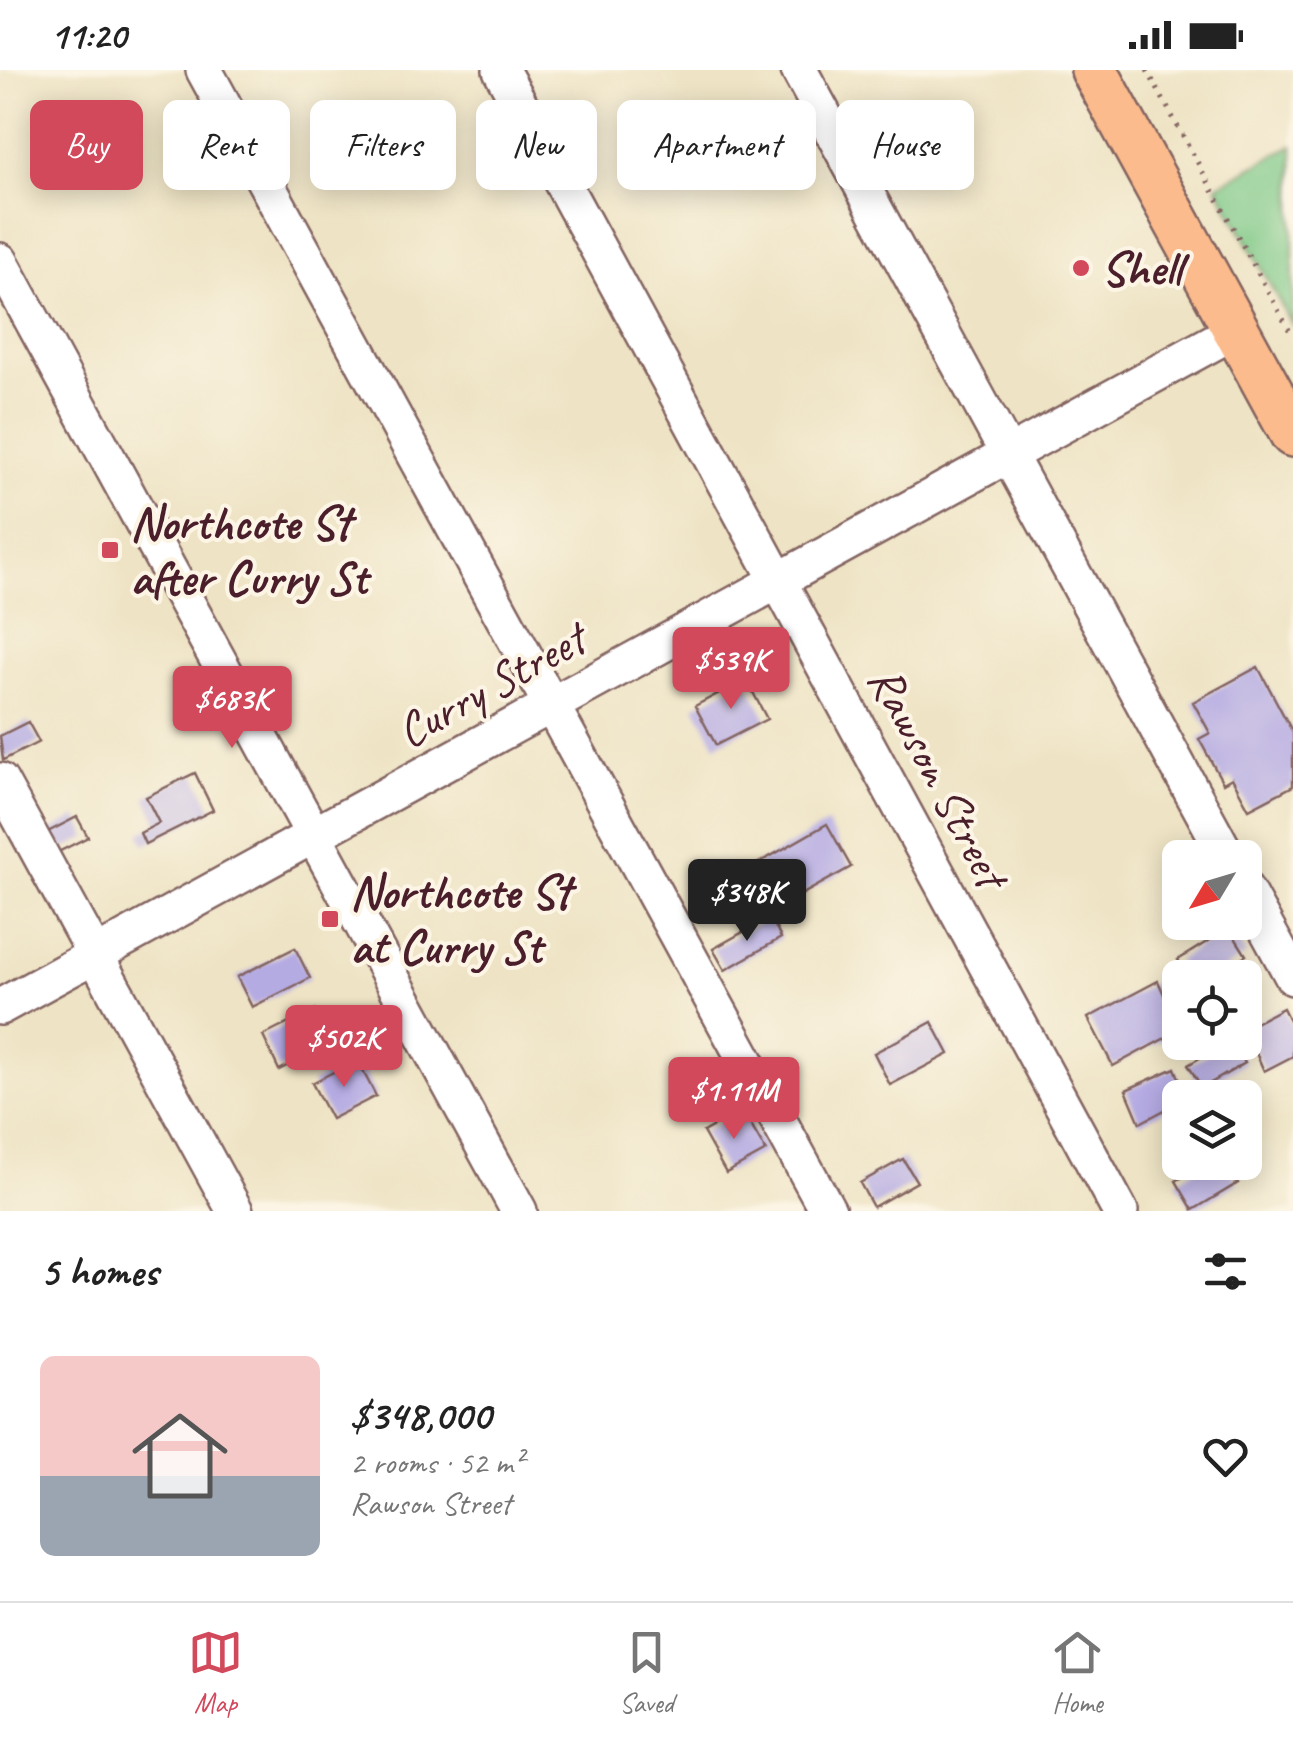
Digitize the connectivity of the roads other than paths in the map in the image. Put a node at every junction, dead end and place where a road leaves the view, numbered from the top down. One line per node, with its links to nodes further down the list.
1 (204, 70): 10 (street)
2 (500, 70): 9 (street, Rawson Street)
3 (798, 70): 8 (street)
4 (1094, 70): 6 (main road)
5 (0, 260): 12 (street)
6 (1236, 330): 7 (main road); 8 (street, Curry Street)
7 (1293, 434)
8 (1008, 454): 9 (street, Curry Street); 13 (street)
9 (779, 580): 10 (street, Curry Street); 21 (street, Rawson Street)
10 (549, 706): 12 (street, Curry Street); 20 (street)
11 (0, 782): 15 (street)
12 (314, 834): 15 (street, Curry Street); 19 (street)
13 (1218, 840)
14 (1262, 920): 16 (street)
15 (95, 955): 17 (street, Curry Street); 18 (street)
16 (1293, 977)
17 (0, 1007)
18 (234, 1211)
19 (519, 1211)
20 (828, 1211)
21 (1120, 1211)

